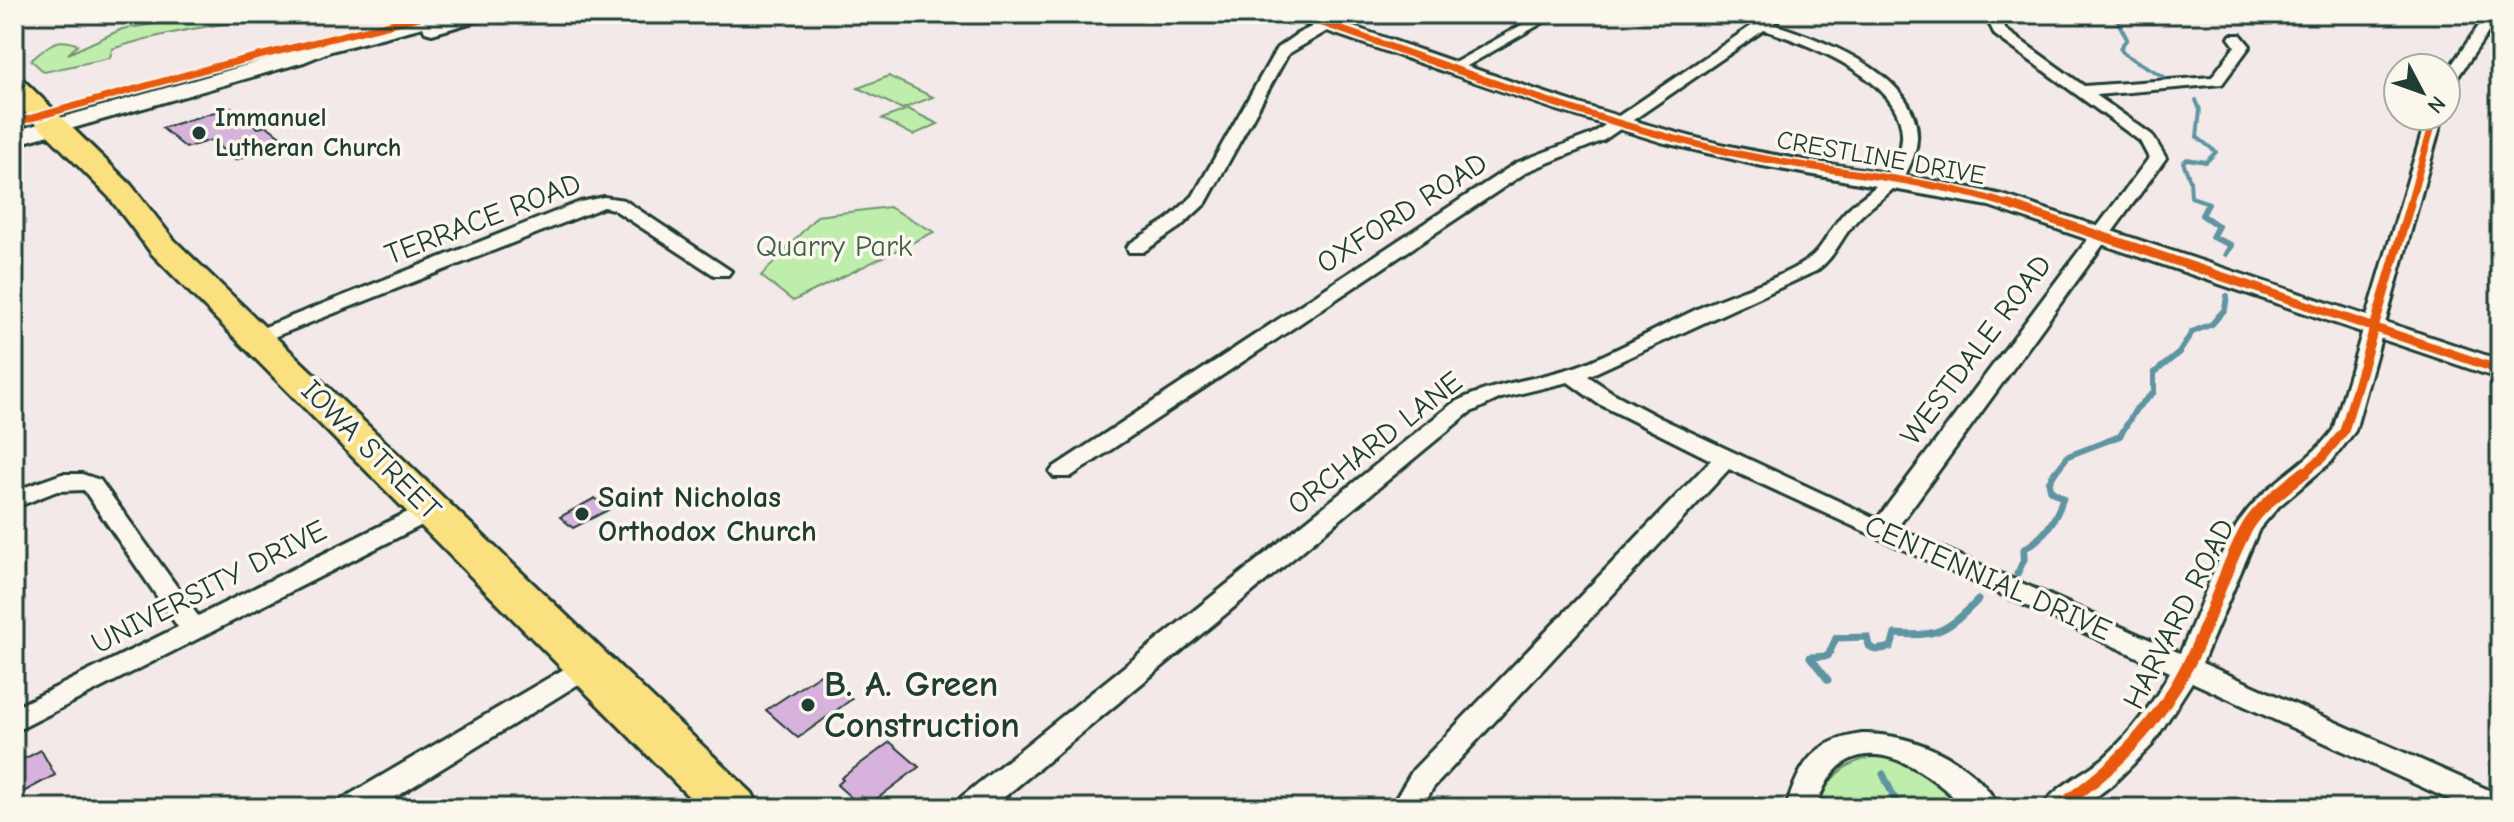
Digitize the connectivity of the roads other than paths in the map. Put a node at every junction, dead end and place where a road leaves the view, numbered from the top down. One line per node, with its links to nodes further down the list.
1 (449, 14): 11 (street)
2 (480, 14): 11 (street)
3 (1296, 14): 9 (street, CRESTLINE DRIVE)
4 (1349, 14): 9 (street)
5 (1551, 14): 13 (street)
6 (2003, 14): 15 (street, WESTDALE ROAD)
7 (2494, 14): 12 (street)
8 (1770, 20): 16 (street, OXFORD ROAD); 20 (street, ORCHARD LANE)
9 (1327, 24): 13 (street, CRESTLINE DRIVE); 22 (street)
10 (2236, 38): 15 (street)
11 (297, 58): 17 (street)
12 (2462, 61)
13 (1455, 67): 16 (street, CRESTLINE DRIVE)
14 (14, 86): 17 (highway, IOWA STREET)
15 (2081, 91): 21 (street, WESTDALE ROAD)
16 (1619, 122): 20 (street, CRESTLINE DRIVE); 29 (street, OXFORD ROAD)
17 (55, 126): 19 (street); 25 (highway, IOWA STREET)
18 (2430, 132): 24 (street, HARVARD ROAD)
19 (14, 138)
20 (1891, 178): 21 (street, CRESTLINE DRIVE); 27 (street, ORCHARD LANE)
21 (2103, 235): 24 (street, CRESTLINE DRIVE); 32 (street, WESTDALE ROAD)
22 (1136, 248)
23 (721, 271): 25 (street, TERRACE ROAD)
24 (2373, 329): 26 (street, CRESTLINE DRIVE); 35 (street, HARVARD ROAD)
25 (254, 338): 31 (highway, IOWA STREET)
26 (2500, 370)
27 (1573, 375): 28 (street, CENTENNIAL DRIVE); 39 (street, ORCHARD LANE)
28 (1726, 458): 32 (street, CENTENNIAL DRIVE); 40 (street)
29 (1062, 472)
30 (14, 500): 33 (street)
31 (432, 510): 33 (street, UNIVERSITY DRIVE); 34 (highway, IOWA STREET)
32 (1882, 530): 35 (street, CENTENNIAL DRIVE)
33 (194, 630): 36 (street, UNIVERSITY DRIVE)
34 (588, 665): 37 (street); 38 (highway, IOWA STREET)
35 (2185, 667): 43 (street, HARVARD ROAD); 44 (street, CENTENNIAL DRIVE)
36 (14, 721)
37 (353, 808)
38 (734, 808)
39 (970, 808)
40 (1405, 808)
41 (1801, 808): 42 (street)
42 (1984, 808)
43 (2057, 808)
44 (2498, 808)

